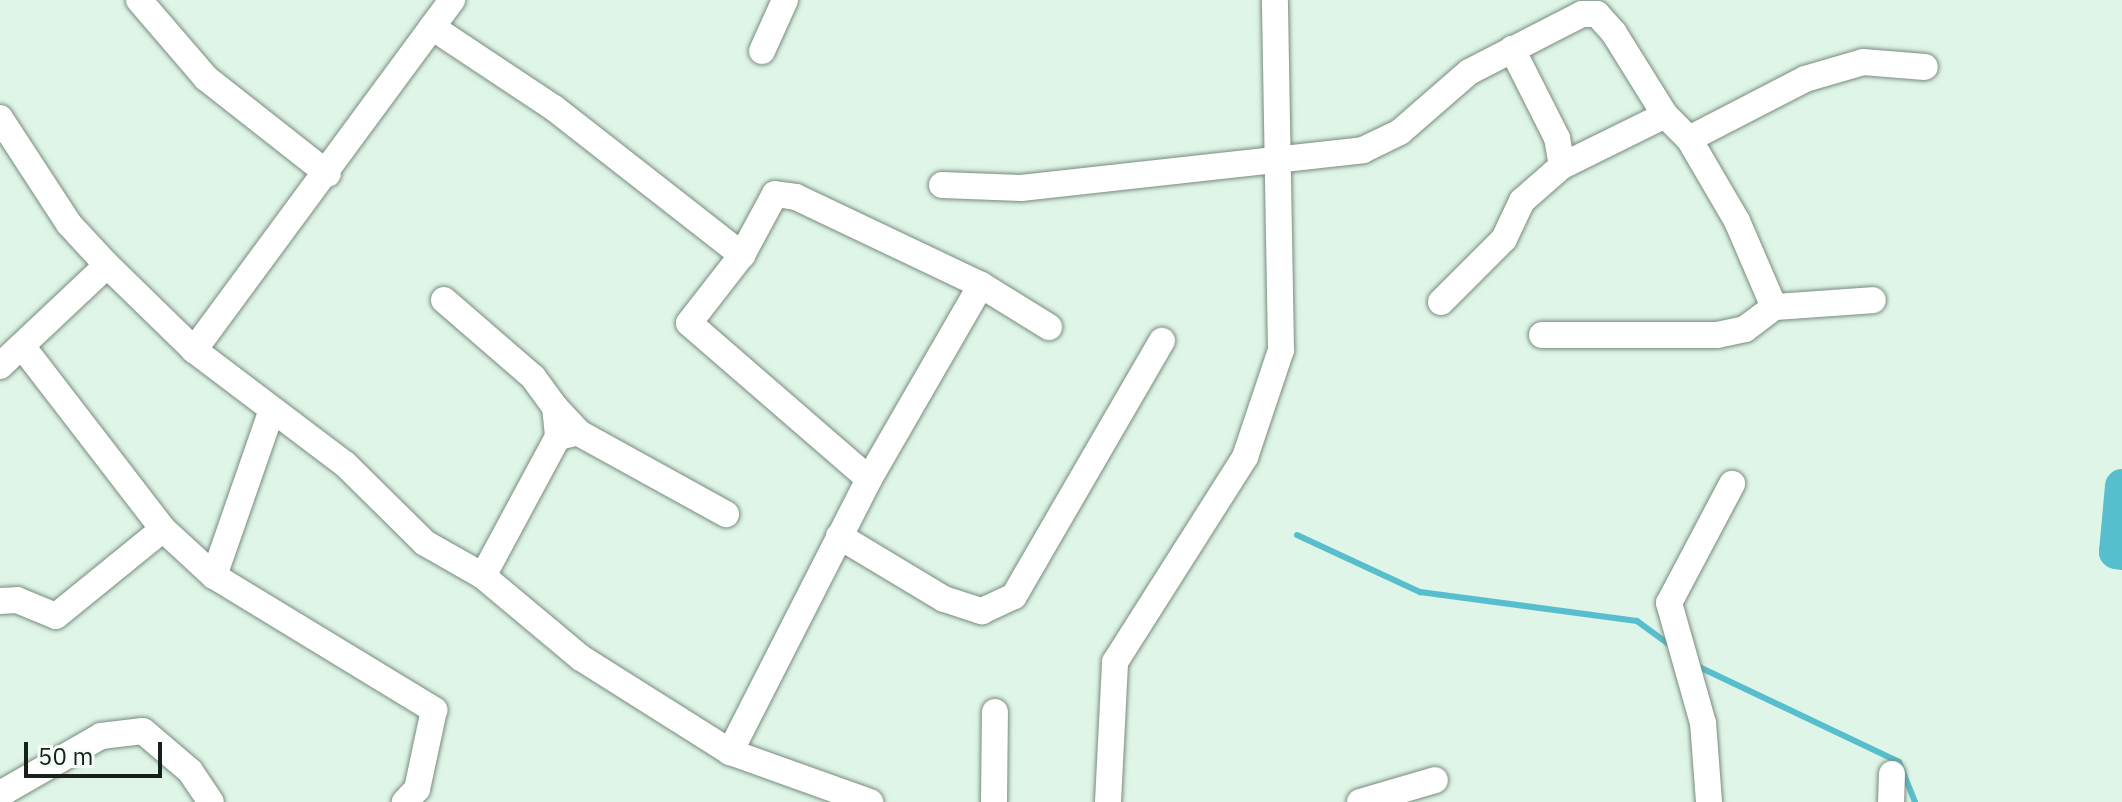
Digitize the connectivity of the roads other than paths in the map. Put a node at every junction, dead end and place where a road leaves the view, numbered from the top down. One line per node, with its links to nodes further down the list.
1 (139, 0): 14 (street)
2 (452, 0): 5 (street)
3 (785, 0): 7 (street)
4 (1275, 0): 12 (street)
5 (432, 27): 14 (street); 16 (street)
6 (1512, 49): 9 (street); 12 (street); 13 (street)
7 (762, 51)
8 (1925, 67): 11 (street)
9 (1665, 115): 11 (street); 13 (street)
10 (0, 118): 17 (street)
11 (1689, 139): 22 (street)
12 (1283, 161): 15 (street); 48 (street)
13 (1562, 166): 21 (street)
14 (328, 174): 27 (street)
15 (942, 185)
16 (742, 255): 18 (street); 31 (street)
17 (107, 265): 26 (street); 27 (street)
18 (981, 285): 23 (street); 31 (street)
19 (444, 300): 30 (street)
20 (1873, 300): 22 (street)
21 (1441, 302)
22 (1774, 307): 24 (street)
23 (1049, 327)
24 (1542, 335)
25 (1162, 341): 35 (street)
26 (22, 346): 28 (street); 34 (street)
27 (194, 350): 29 (street)
28 (0, 366)
29 (271, 412): 36 (street); 37 (street)
30 (568, 435): 33 (street); 37 (street)
31 (869, 479): 35 (street)
32 (1732, 484): 50 (street)
33 (726, 514)
34 (163, 529): 36 (street); 38 (street)
35 (839, 536): 40 (street)
36 (214, 576): 44 (street)
37 (483, 576): 40 (street)
38 (0, 601)
39 (995, 712): 47 (street)
40 (730, 752): 46 (street)
41 (1892, 774): 51 (street)
42 (1435, 780): 49 (street)
43 (0, 794): 45 (street)
44 (419, 798)
45 (211, 802)
46 (870, 802)
47 (994, 802)
48 (1108, 802)
49 (1360, 802)
50 (1709, 802)
51 (1891, 802)

